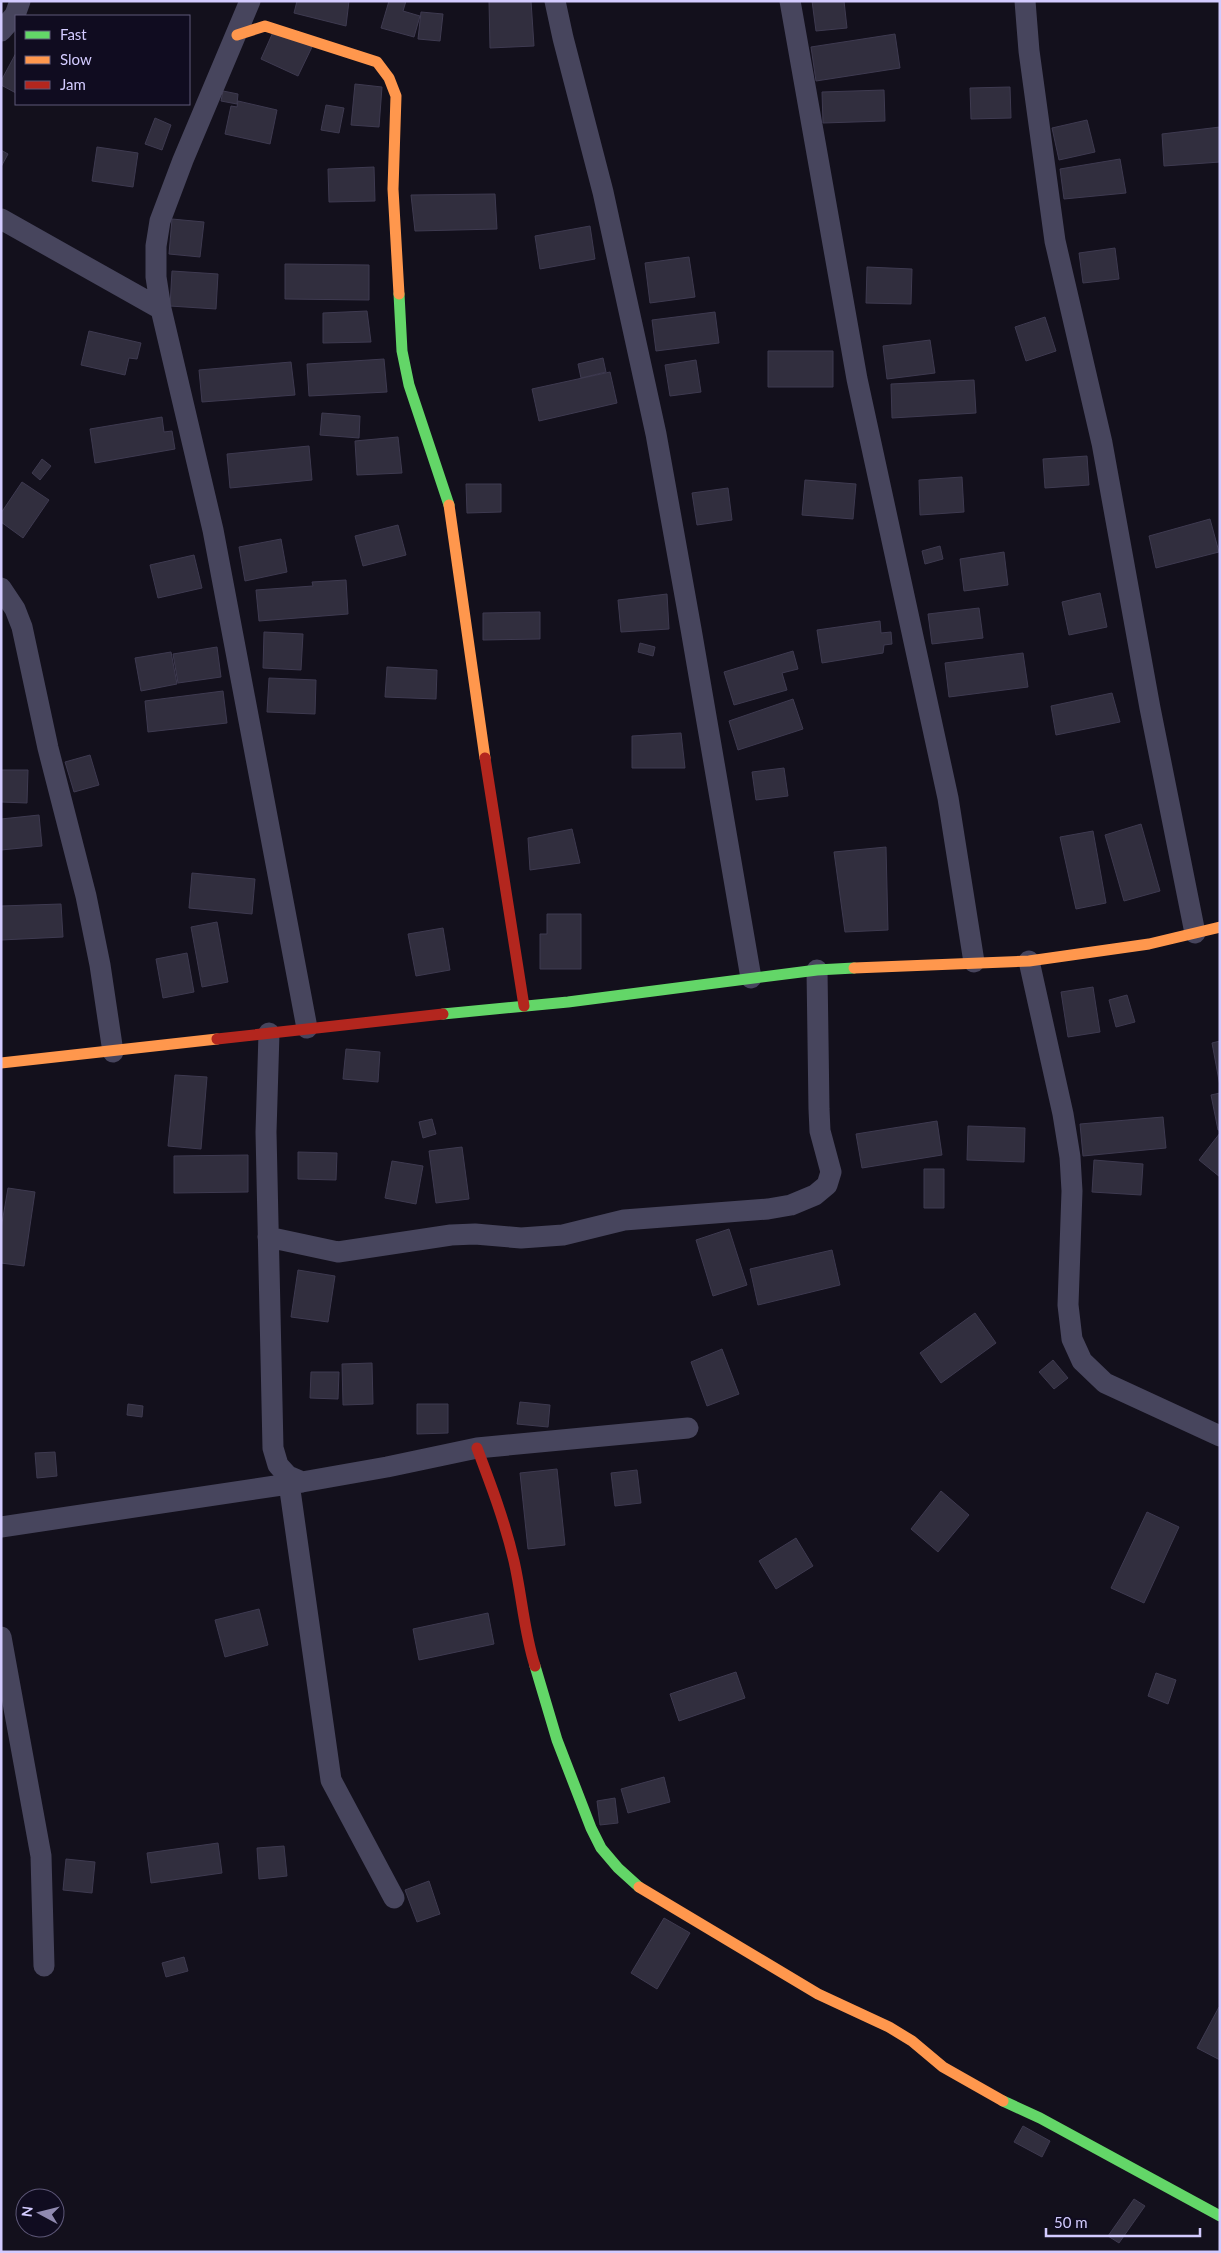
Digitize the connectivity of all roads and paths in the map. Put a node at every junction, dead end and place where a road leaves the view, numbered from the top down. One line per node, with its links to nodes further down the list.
1 (20, 1): 6 (street)
2 (250, 1): 7 (street)
3 (555, 1): 16 (street)
4 (790, 1): 14 (street)
5 (1025, 1): 12 (street)
6 (1, 31)
7 (237, 35): 9 (street); 17 (street)
8 (1, 219): 9 (street)
9 (161, 309): 18 (street)
10 (1, 588): 20 (street)
11 (1220, 927): 12 (street)
12 (1195, 933): 13 (street)
13 (1029, 961): 14 (street); 24 (street)
14 (974, 962): 15 (street)
15 (817, 970): 16 (street); 22 (street)
16 (751, 978): 17 (street)
17 (524, 1006): 18 (street)
18 (308, 1028): 19 (street)
19 (269, 1033): 20 (street); 22 (street)
20 (113, 1052): 21 (street)
21 (1, 1063)
22 (268, 1236): 26 (street)
23 (688, 1428): 25 (street)
24 (1220, 1436)
25 (478, 1448): 26 (street); 31 (street)
26 (293, 1481): 27 (street); 29 (street)
27 (1, 1527)
28 (1, 1637): 30 (street)
29 (394, 1898)
30 (44, 1966)
31 (1220, 2216)

